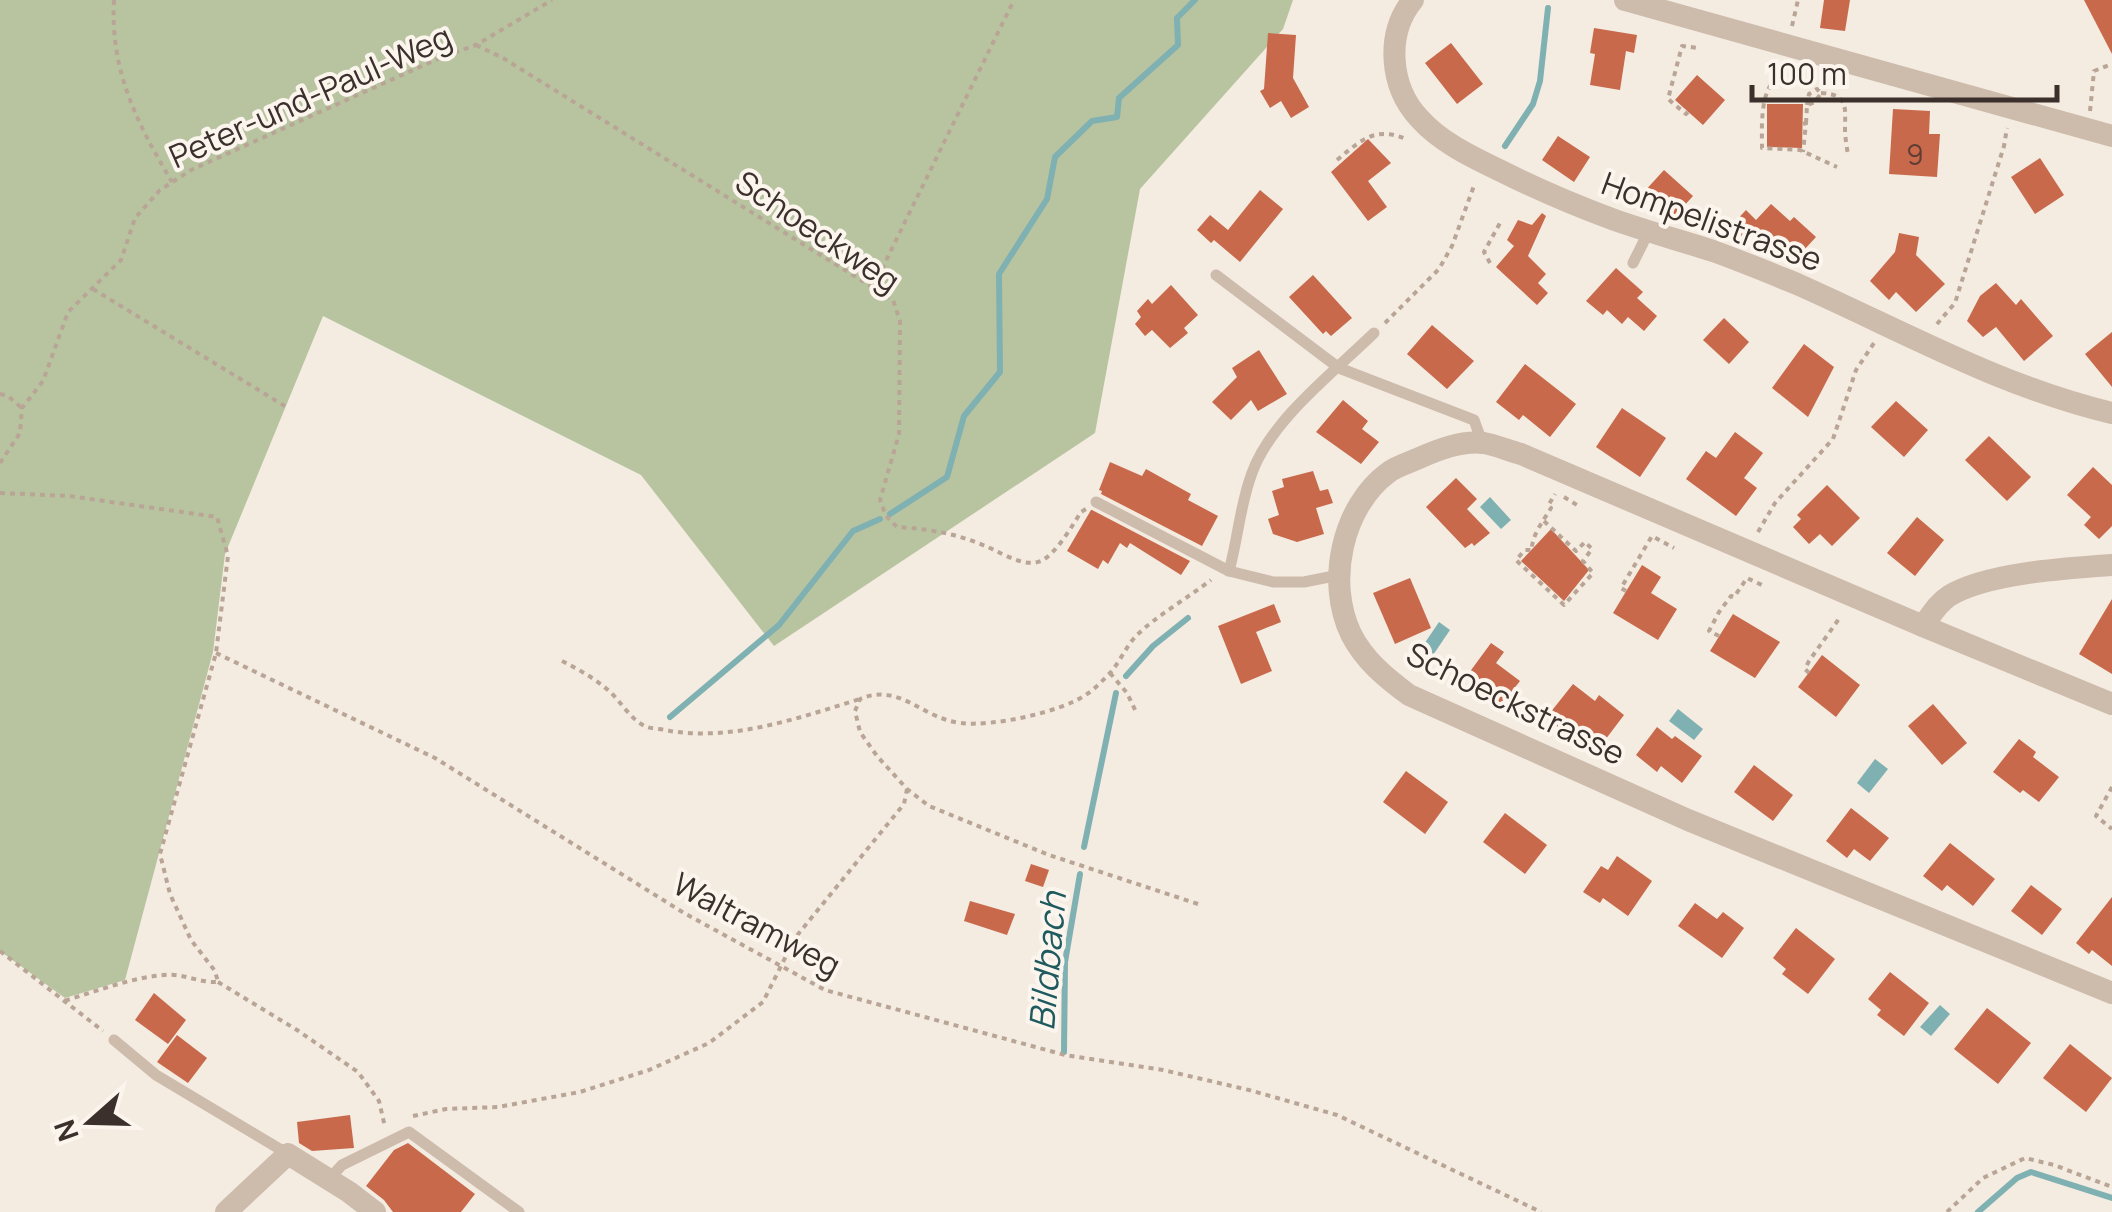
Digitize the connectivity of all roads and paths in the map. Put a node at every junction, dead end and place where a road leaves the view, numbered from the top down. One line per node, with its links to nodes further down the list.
1 (114, 0): 22 (path)
2 (552, 0): 8 (path, Peter-und-Paul-Weg)
3 (1014, 0): 28 (path)
4 (1413, 0): 24 (street, Hompelistrasse)
5 (1624, 0): 14 (street)
6 (1798, 0): 7 (path)
7 (1793, 22)
8 (476, 45): 22 (path, Peter-und-Paul-Weg); 28 (path, Schoeckweg)
9 (1698, 48): 12 (path)
10 (2112, 64): 14 (path)
11 (1797, 74): 17 (path)
12 (1688, 112)
13 (2008, 118): 31 (path)
14 (2086, 130): 15 (street)
15 (2112, 136)
16 (1411, 141): 19 (path)
17 (1803, 152): 18 (path); 20 (path)
18 (1848, 156)
19 (1337, 160)
20 (1837, 167)
21 (1479, 174): 30 (path)
22 (172, 182): 29 (path, Peter-und-Paul-Weg)
23 (1500, 223): 25 (path)
24 (1650, 231): 26 (lane); 31 (street, Hompelistrasse)
25 (1490, 263)
26 (1634, 263)
27 (1216, 275): 33 (lane)
28 (872, 288): 41 (path, Schoeckweg)
29 (93, 289): 35 (path, Peter-und-Paul-Weg); 36 (path)
30 (1374, 333): 33 (lane)
31 (1920, 342): 37 (street, Hompelistrasse)
32 (1872, 348): 44 (path)
33 (1339, 368): 38 (lane); 47 (lane)
34 (0, 394): 35 (path)
35 (22, 408): 39 (path, Peter-und-Paul-Weg)
36 (288, 408)
37 (2112, 413)
38 (1482, 442): 48 (street, Schoeckstrasse); 52 (street, Schoeckstrasse)
39 (0, 464)
40 (0, 493): 54 (path)
41 (1096, 502): 47 (lane)
42 (1577, 505): 43 (path)
43 (1544, 521): 43 (path)
44 (1752, 540)
45 (1674, 548): 50 (path)
46 (2112, 565): 52 (street)
47 (1228, 571): 48 (lane); 57 (path)
48 (1339, 575): 68 (street, Schoeckstrasse)
49 (1764, 586): 53 (path)
50 (1626, 592)
51 (1844, 607): 56 (path)
52 (1923, 626): 59 (street, Schoeckstrasse)
53 (1719, 636)
54 (216, 653): 66 (path, Waltramweg); 67 (path)
55 (562, 661): 58 (path)
56 (1809, 672)
57 (1110, 673): 58 (path); 60 (path)
58 (860, 699): 62 (path)
59 (2112, 704)
60 (1136, 714)
61 (2112, 788): 63 (path)
62 (907, 789): 64 (path); 66 (path)
63 (2112, 829)
64 (1198, 904)
65 (0, 950): 69 (path)
66 (781, 966): 71 (path); 79 (path, Waltramweg)
67 (218, 982): 69 (path); 72 (path)
68 (2112, 993)
69 (64, 1001): 70 (path)
70 (114, 1040): 73 (lane)
71 (411, 1117)
72 (390, 1141): 74 (lane); 78 (lane)
73 (288, 1154): 74 (street); 76 (street)
74 (329, 1179): 77 (street)
75 (2112, 1187): 80 (path)
76 (226, 1212)
77 (375, 1212)
78 (520, 1212)
79 (1541, 1212)
80 (1946, 1212)

